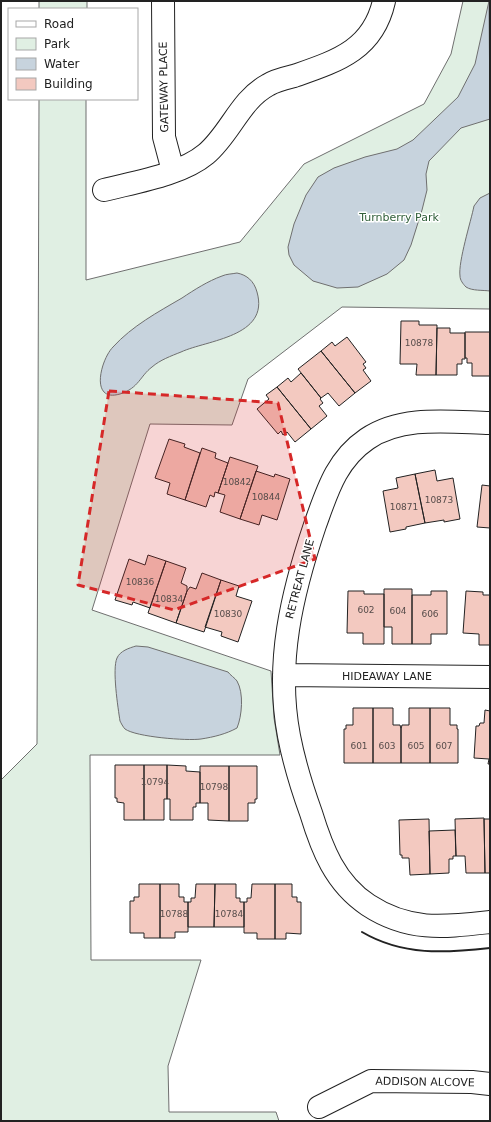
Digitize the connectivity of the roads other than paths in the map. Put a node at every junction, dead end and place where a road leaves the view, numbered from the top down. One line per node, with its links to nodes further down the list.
1 (163, 1): 3 (street, GATEWAY PLACE)
2 (384, 1): 3 (street)
3 (173, 171): 4 (street)
4 (104, 190)
5 (490, 423): 6 (street, RETREAT LANE)
6 (284, 675): 7 (street, HIDEAWAY LANE); 8 (street, RETREAT LANE)
7 (490, 677)
8 (490, 922)
9 (490, 1084): 10 (street, ADDISON ALCOVE)
10 (319, 1107)

